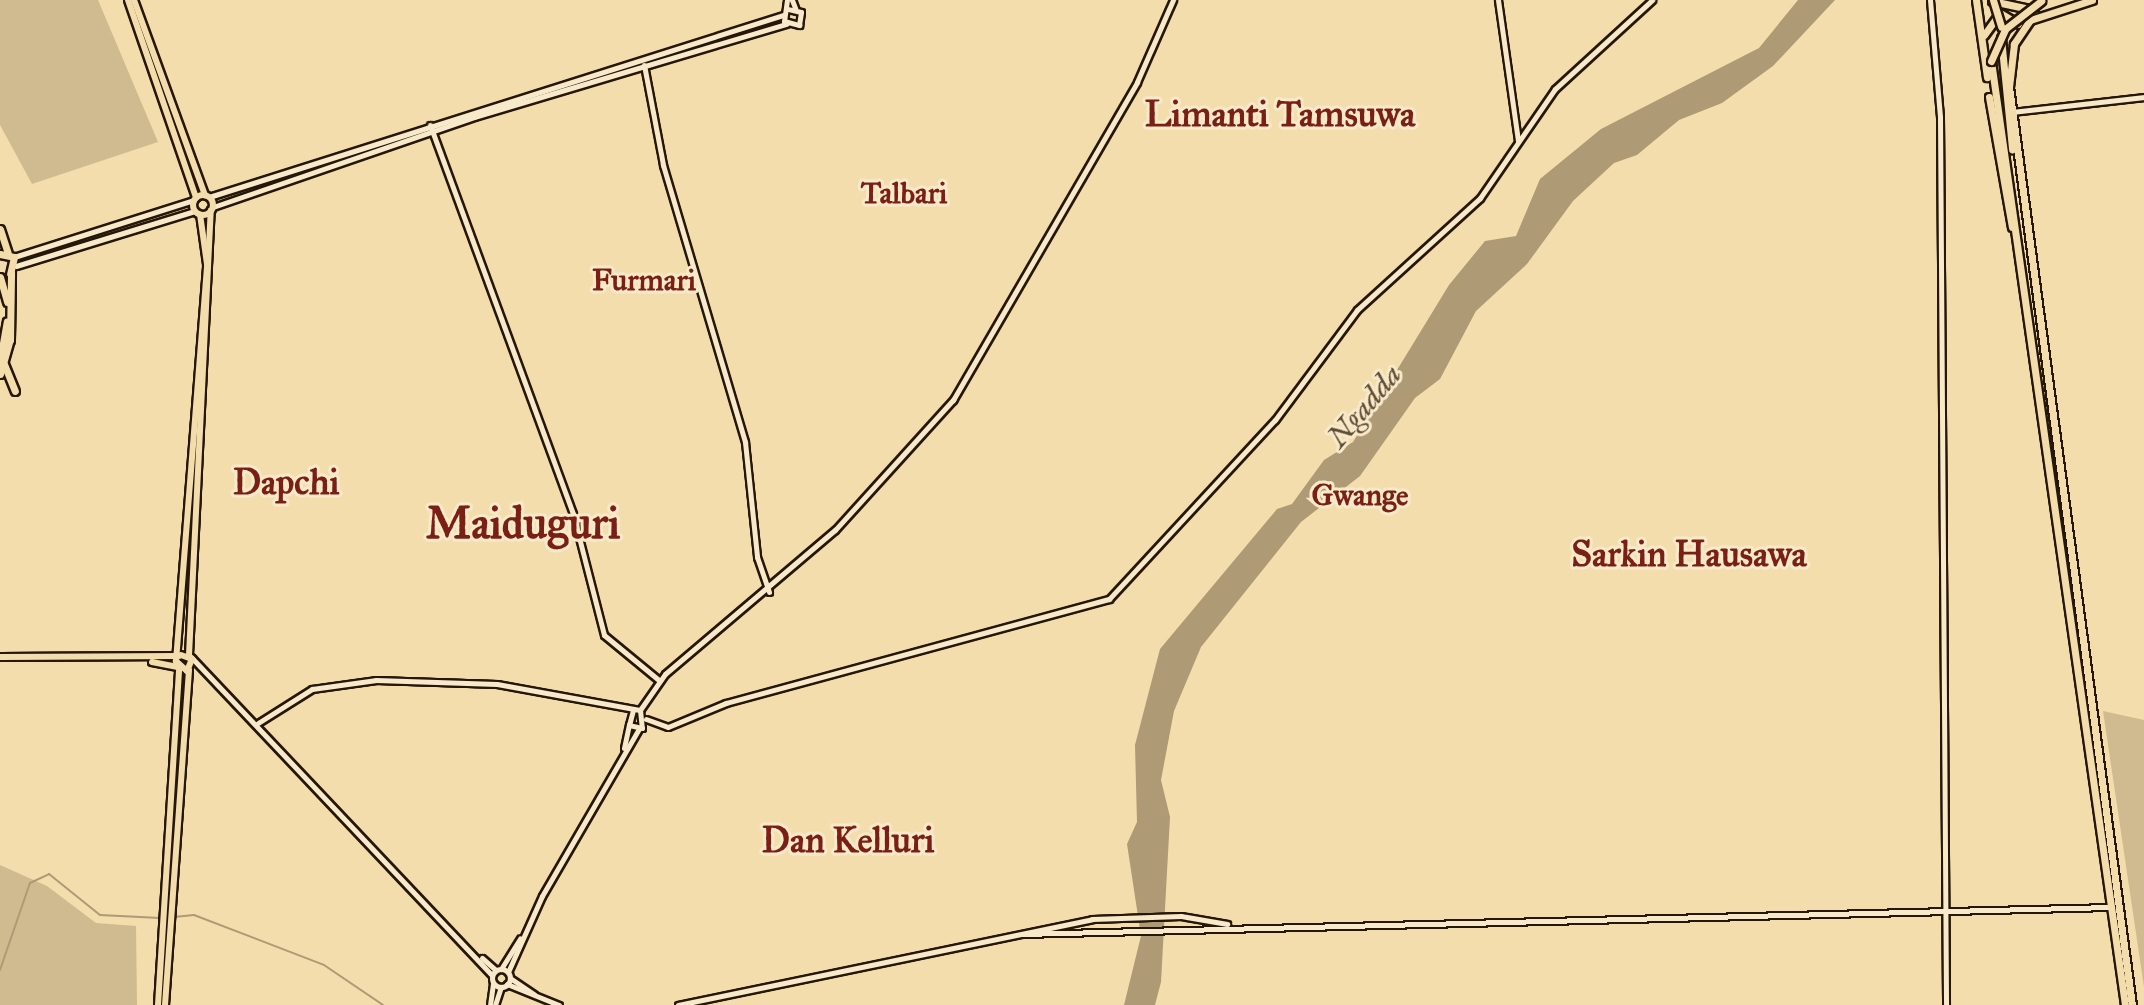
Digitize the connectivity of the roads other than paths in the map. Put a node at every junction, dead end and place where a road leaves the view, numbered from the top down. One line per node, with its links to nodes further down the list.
1 (131, 0): 23 (main road)
2 (790, 0): 12 (main road)
3 (1173, 0): 37 (main road)
4 (1498, 0): 24 (main road)
5 (1652, 0): 24 (main road)
6 (1930, 0): 53 (main road)
7 (1976, 0): 18 (highway)
8 (1992, 0): 14 (highway); 25 (highway, bridge)
9 (2024, 0): 14 (highway)
10 (2042, 0): 32 (highway, bridge)
11 (2092, 0): 13 (highway)
12 (791, 8): 15 (main road); 16 (main road)
13 (2050, 8): 14 (highway); 17 (highway)
14 (2022, 10)
15 (783, 15): 16 (main road); 22 (main road)
16 (786, 24): 19 (main road)
17 (2018, 34): 18 (highway); 21 (highway)
18 (1982, 41): 32 (highway)
19 (644, 65): 22 (main road); 37 (main road)
20 (2144, 97): 21 (main road)
21 (2012, 113): 25 (highway)
22 (431, 128): 26 (main road); 28 (main road); 43 (main road)
23 (179, 137): 26 (main road); 27 (main road)
24 (1518, 142): 46 (main road)
25 (2015, 163): 52 (highway)
26 (207, 196): 27 (main road); 28 (main road)
27 (195, 199): 29 (main road); 31 (main road)
28 (212, 209): 29 (main road); 38 (main road)
29 (197, 212): 31 (main road); 38 (main road)
30 (0, 229): 31 (highway)
31 (10, 261): 33 (highway); 34 (highway)
32 (2021, 261): 52 (highway)
33 (0, 275): 34 (highway)
34 (2, 362): 35 (highway); 36 (highway)
35 (0, 374)
36 (0, 389)
37 (769, 592): 43 (main road)
38 (185, 656): 39 (main road); 40 (main road); 41 (main road); 42 (main road)
39 (0, 659): 40 (main road)
40 (178, 668): 41 (main road); 51 (main road)
41 (190, 668): 42 (main road); 51 (main road)
42 (210, 669): 47 (main road)
43 (660, 681): 45 (main road)
44 (633, 710): 45 (main road); 47 (main road); 48 (main road)
45 (640, 710): 46 (main road)
46 (646, 719): 49 (main road)
47 (258, 723): 58 (main road)
48 (629, 725): 49 (main road); 50 (main road)
49 (639, 729): 50 (main road)
50 (623, 753): 56 (main road)
51 (168, 885): 55 (main road)
52 (2114, 906): 53 (main road); 66 (highway); 67 (highway)
53 (1947, 913): 54 (main road); 65 (main road)
54 (1228, 924): 57 (main road); 57 (main road)
55 (165, 930): 60 (main road); 61 (main road)
56 (525, 931): 58 (main road); 59 (main road)
57 (1022, 934): 64 (main road)
58 (496, 974): 59 (main road); 59 (main road); 62 (main road)
59 (507, 980): 62 (main road); 63 (main road)
60 (158, 1005)
61 (165, 1005)
62 (492, 1005)
63 (559, 1005)
64 (678, 1005)
65 (1946, 1005)
66 (2125, 1005)
67 (2132, 1005)

